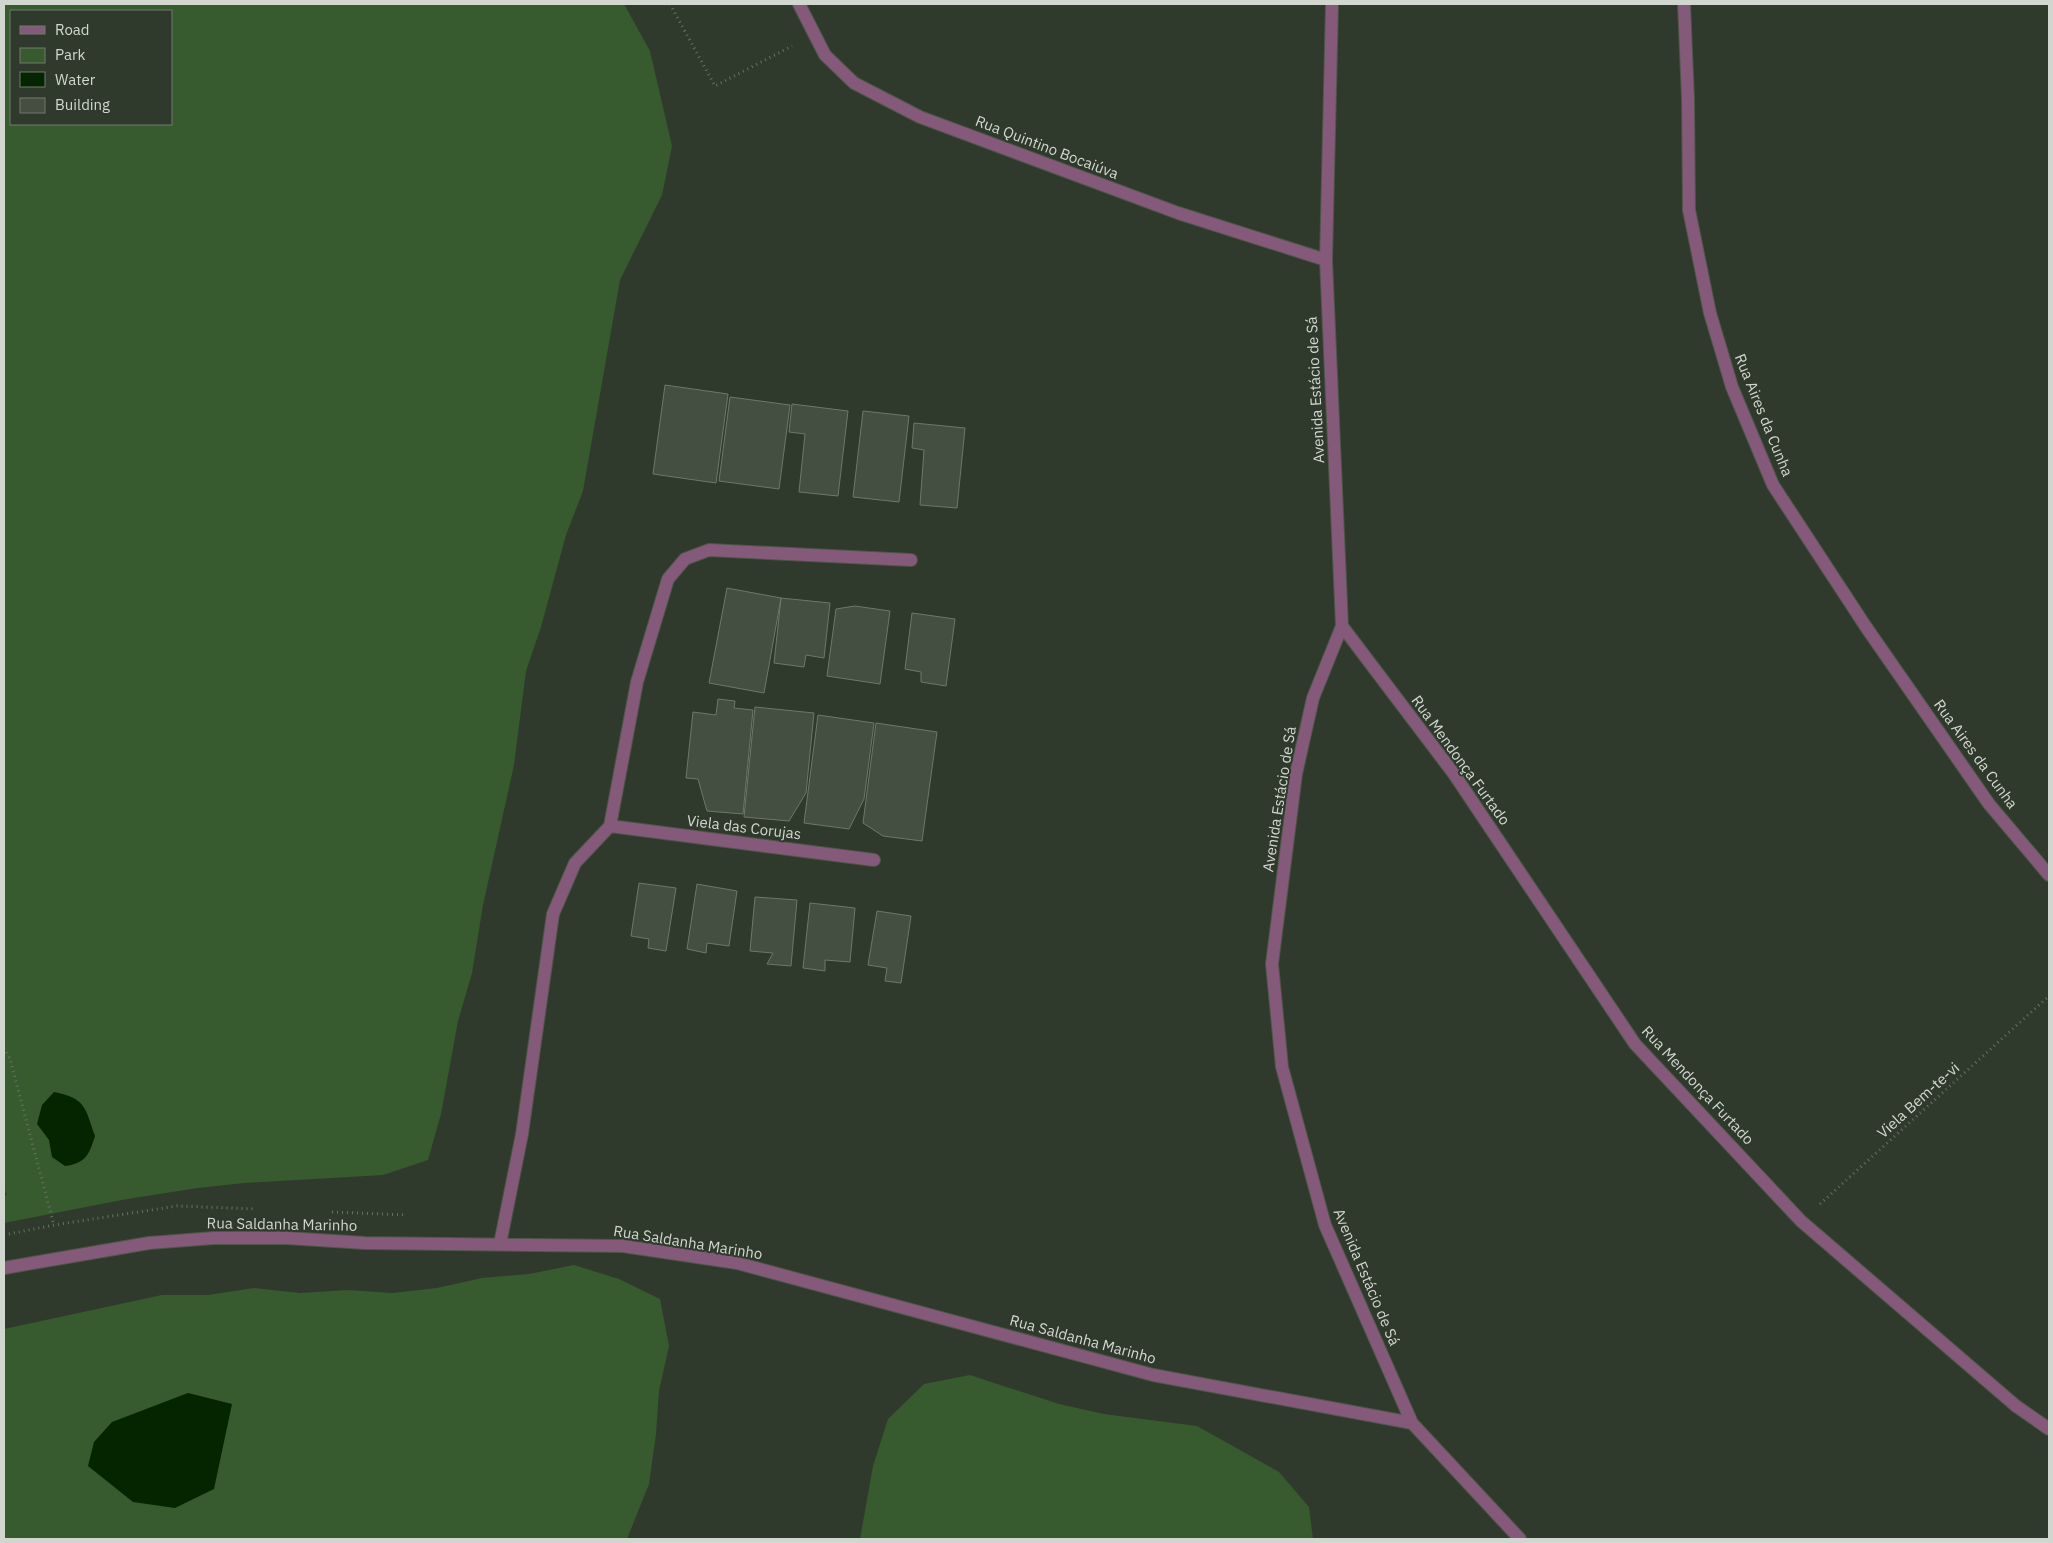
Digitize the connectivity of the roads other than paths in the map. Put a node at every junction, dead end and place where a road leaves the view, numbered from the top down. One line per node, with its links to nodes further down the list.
1 (799, 4): 4 (street, Rua Quintino Bocaiúva)
2 (1332, 4): 4 (street, Avenida Estácio de Sá)
3 (1684, 4): 9 (street, Rua Aires da Cunha)
4 (1326, 260): 6 (street, Avenida Estácio de Sá)
5 (911, 560): 7 (street)
6 (1342, 626): 12 (street, Avenida Estácio de Sá); 13 (street, Rua Mendonça Furtado)
7 (610, 826): 8 (street, Viela das Corujas); 10 (street)
8 (874, 860)
9 (2049, 874)
10 (500, 1244): 11 (street, Rua Saldanha Marinho); 12 (street, Rua Saldanha Marinho)
11 (4, 1268)
12 (1412, 1423): 14 (street, Avenida Estácio de Sá)
13 (2049, 1429)
14 (1520, 1539)

